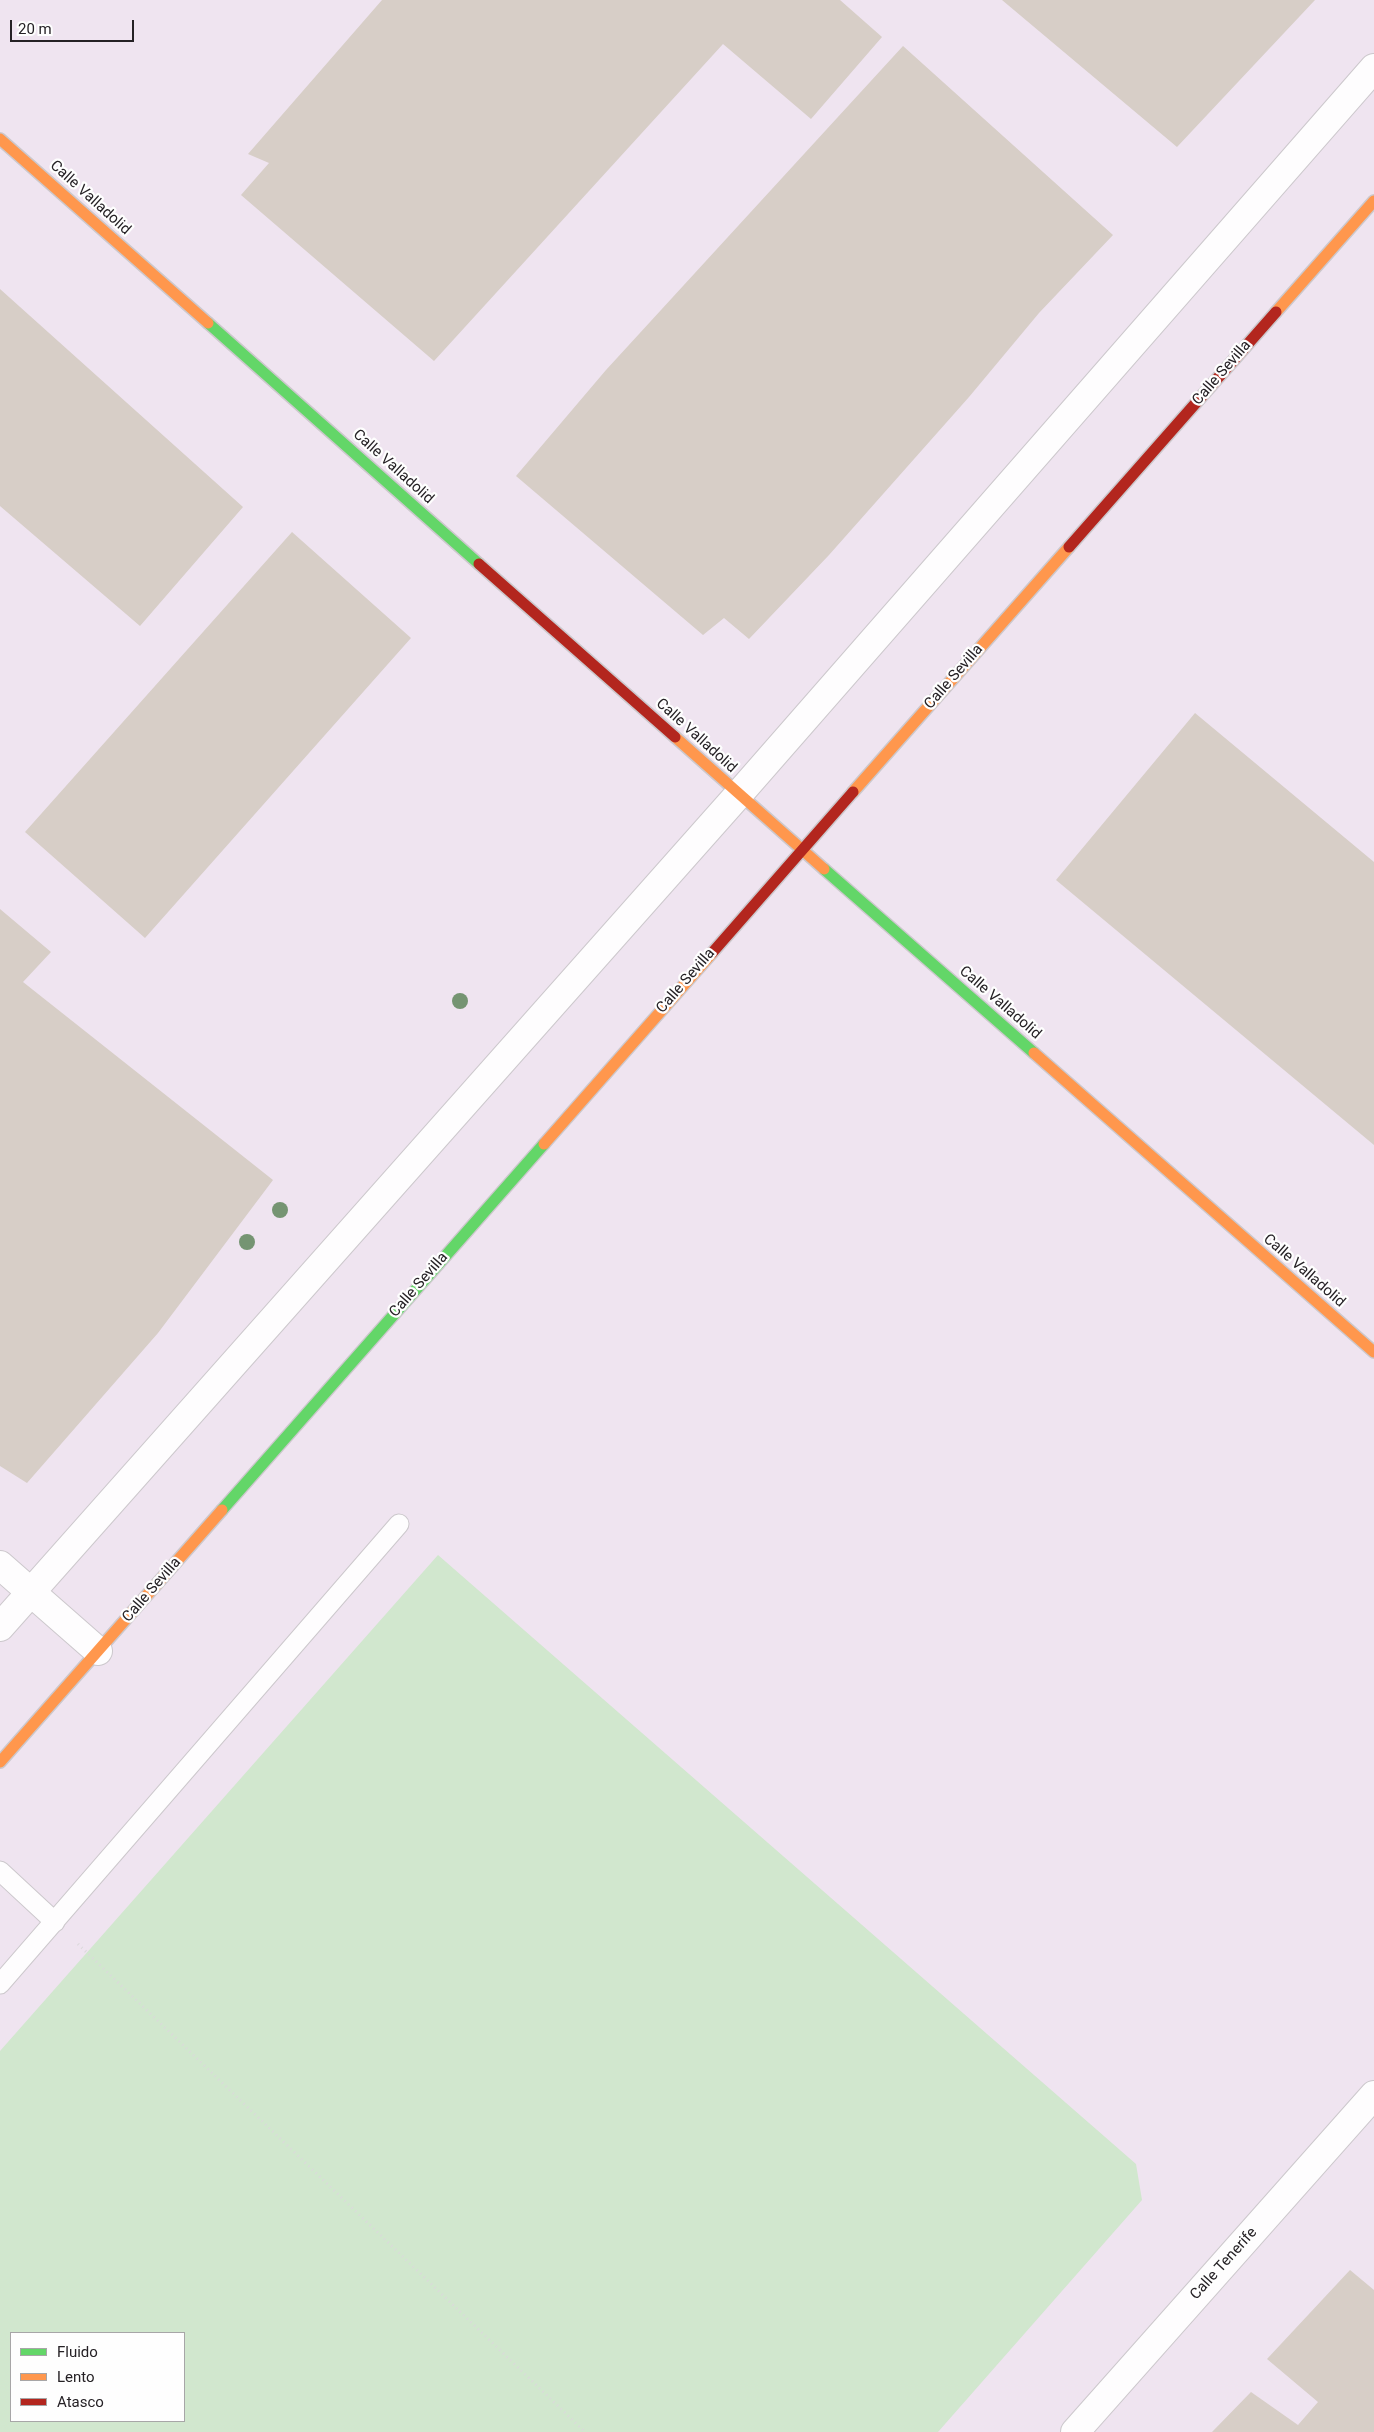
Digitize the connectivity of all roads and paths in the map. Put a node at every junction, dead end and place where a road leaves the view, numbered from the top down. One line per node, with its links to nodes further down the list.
1 (1374, 68): 4 (street)
2 (0, 139): 4 (street, Calle Valladolid)
3 (1374, 201): 5 (street, Calle Sevilla)
4 (739, 794): 5 (street, Calle Valladolid); 9 (street)
5 (802, 849): 6 (street, Calle Valladolid); 11 (street, Calle Sevilla)
6 (1374, 1352)
7 (399, 1524): 14 (lane)
8 (0, 1565): 9 (street)
9 (31, 1592): 10 (street); 11 (street)
10 (0, 1627)
11 (98, 1651): 12 (street, Calle Sevilla)
12 (0, 1762)
13 (0, 1871): 14 (lane)
14 (54, 1922): 15 (lane); 17 (path)
15 (0, 1984)
16 (1374, 2095): 18 (street, Calle Tenerife)
17 (585, 2432)
18 (1074, 2432)

